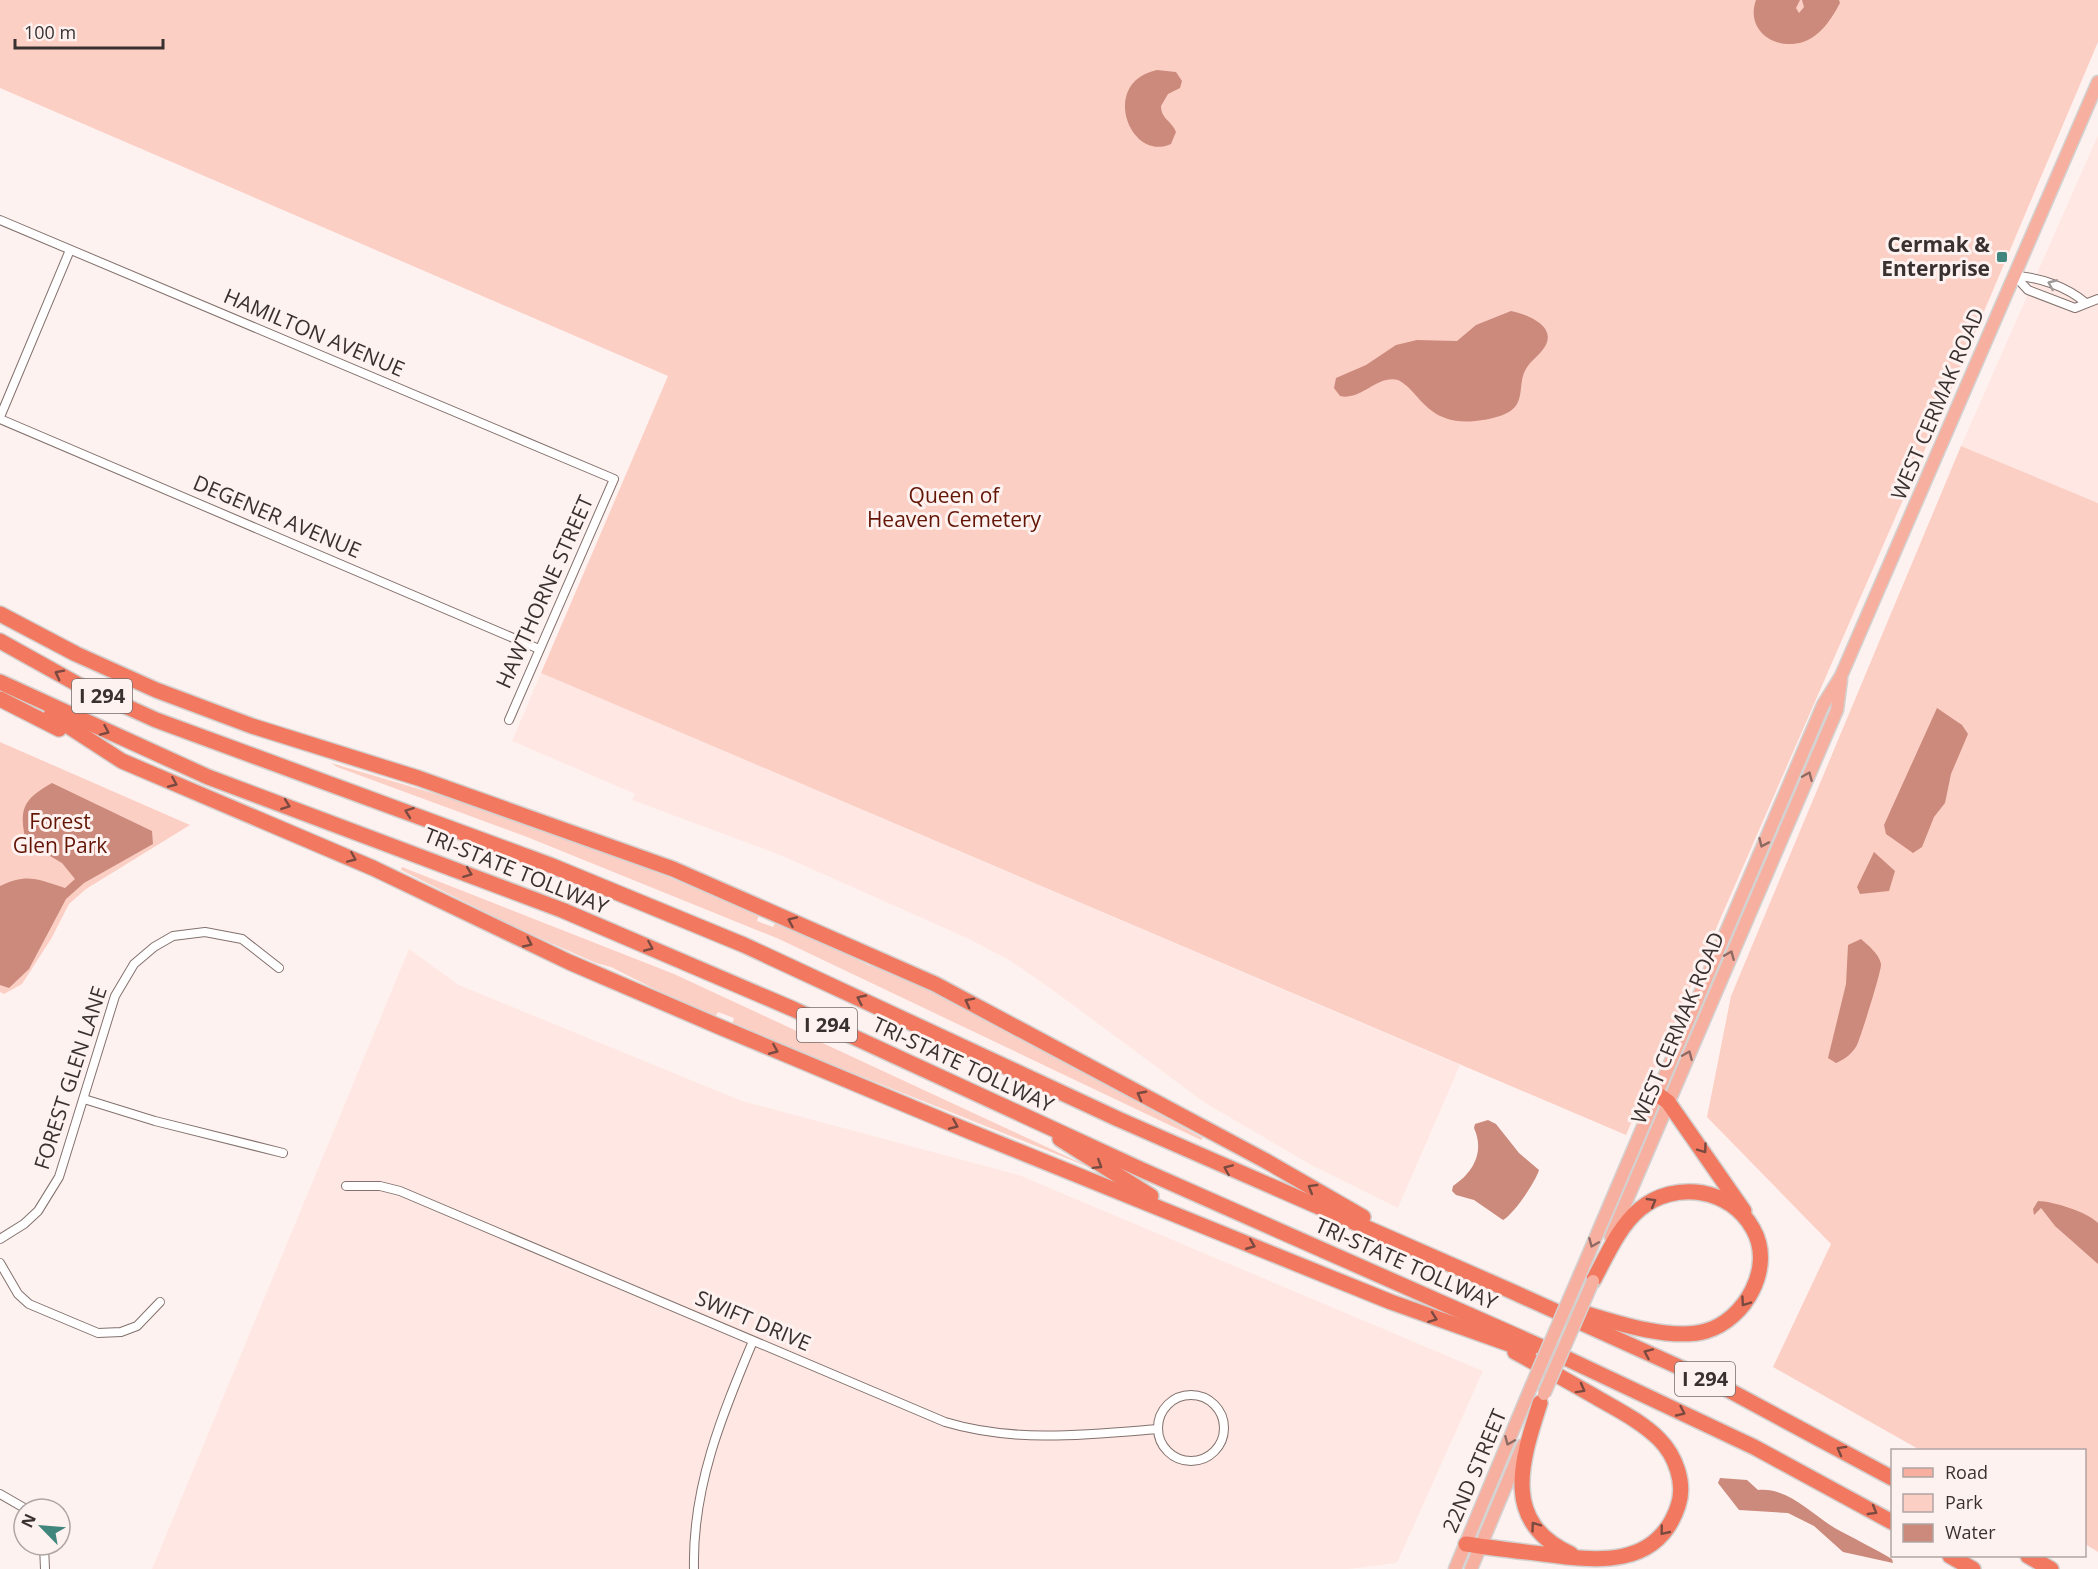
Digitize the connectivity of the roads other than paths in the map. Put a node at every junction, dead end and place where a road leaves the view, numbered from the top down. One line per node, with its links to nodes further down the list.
1 (2098, 81): 4 (main road, WEST CERMAK ROAD)
2 (0, 220): 3 (street, HAMILTON AVENUE)
3 (70, 250): 7 (street); 8 (street, HAMILTON AVENUE)
4 (2015, 276): 6 (street, one-way to 4); 6 (street); 18 (main road, WEST CERMAK ROAD)
5 (2098, 299): 6 (street)
6 (2086, 303)
7 (0, 418): 11 (street, DEGENER AVENUE)
8 (614, 479): 11 (street, HAWTHORNE STREET)
9 (0, 614): 26 (highway, one-way to 9)
10 (0, 641): 26 (highway, TRI-STATE TOLLWAY / I 294, one-way to 10)
11 (539, 649): 15 (street, HAWTHORNE STREET)
12 (0, 682): 13 (highway, TRI-STATE TOLLWAY / I 294)
13 (13, 691): 16 (highway); 20 (highway, TRI-STATE TOLLWAY / I 294, one-way to 20)
14 (0, 699): 16 (highway)
15 (509, 720)
16 (122, 761): 23 (highway, one-way to 23)
17 (279, 968): 19 (street, FOREST GLEN LANE)
18 (1662, 1097): 24 (highway, one-way to 24); 28 (main road, WEST CERMAK ROAD)
19 (84, 1099): 21 (street); 25 (street, FOREST GLEN LANE)
20 (1033, 1120): 23 (highway, one-way to 23); 34 (highway, TRI-STATE TOLLWAY / I 294)
21 (283, 1153)
22 (346, 1186): 32 (street, SWIFT DRIVE)
23 (1213, 1230): 31 (highway, one-way to 31)
24 (1754, 1230): 28 (highway, one-way to 24); 29 (highway, one-way to 29)
25 (0, 1239)
26 (1436, 1258): 29 (highway, TRI-STATE TOLLWAY / I 294)
27 (0, 1263): 30 (street)
28 (1587, 1278): 33 (main road, WEST CERMAK ROAD, bridge); 35 (main road, WEST CERMAK ROAD, bridge)
29 (1511, 1291): 37 (highway, TRI-STATE TOLLWAY / I 294, one-way to 29)
30 (160, 1302)
31 (1474, 1332): 34 (highway); 42 (highway, one-way to 42)
32 (753, 1341): 36 (street, SWIFT DRIVE); 43 (street)
33 (1531, 1387): 39 (main road, 22ND STREET, one-way to 39)
34 (1628, 1387): 38 (highway, TRI-STATE TOLLWAY / I 294, one-way to 38)
35 (1542, 1399): 39 (main road, 22ND STREET); 42 (highway, one-way to 35)
36 (1158, 1429): 36 (street)
37 (1891, 1477)
38 (1891, 1521)
39 (1473, 1546): 42 (highway); 44 (main road, 22ND STREET); 45 (main road, 22ND STREET)
40 (1952, 1557): 46 (highway)
41 (2030, 1557): 47 (highway)
42 (1582, 1559)
43 (694, 1569)
44 (1455, 1569)
45 (1471, 1569)
46 (1973, 1569)
47 (2051, 1569)

